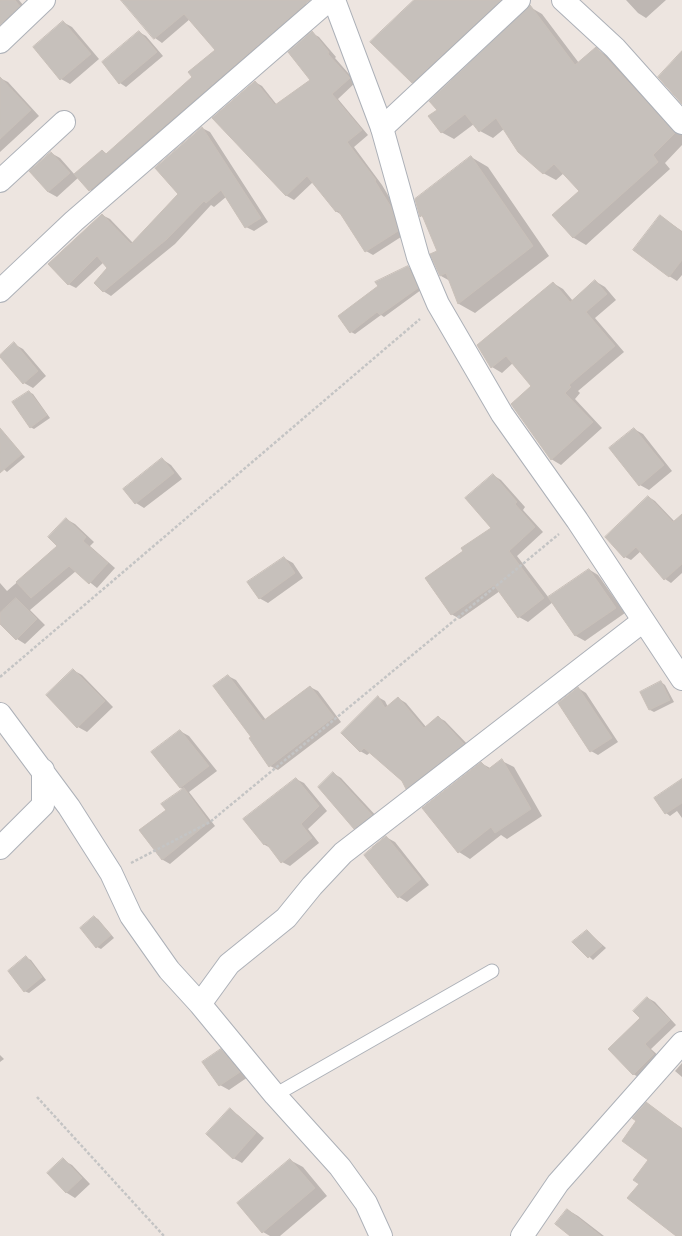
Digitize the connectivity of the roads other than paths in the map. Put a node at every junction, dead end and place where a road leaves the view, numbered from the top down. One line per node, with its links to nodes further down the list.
1 (44, 0): 6 (street)
2 (329, 0): 11 (street)
3 (334, 0): 9 (street)
4 (519, 0): 9 (street)
5 (563, 0): 8 (street)
6 (0, 42)
7 (64, 122): 10 (street)
8 (682, 123)
9 (382, 128): 12 (street)
10 (0, 181)
11 (0, 291)
12 (643, 621): 13 (street); 18 (street)
13 (682, 679)
14 (0, 714): 15 (street)
15 (43, 770): 16 (street); 18 (street)
16 (0, 848)
17 (492, 971): 20 (lane)
18 (200, 1004): 20 (street)
19 (682, 1043): 22 (street)
20 (275, 1095): 21 (street)
21 (381, 1236)
22 (522, 1236)

